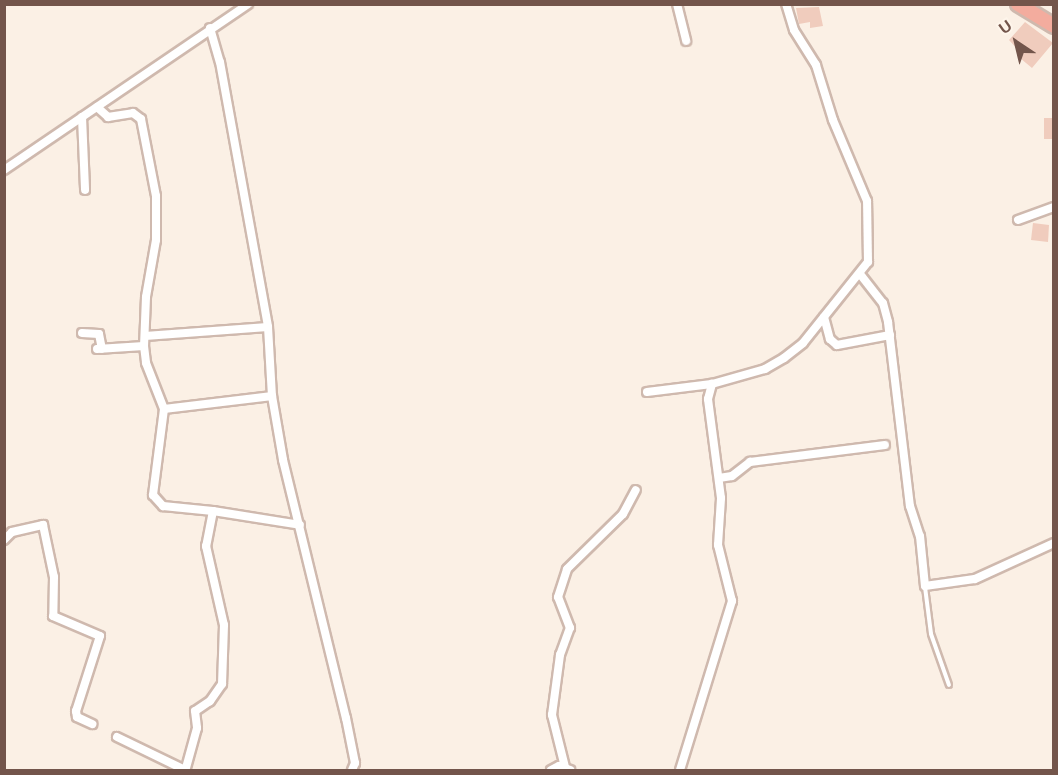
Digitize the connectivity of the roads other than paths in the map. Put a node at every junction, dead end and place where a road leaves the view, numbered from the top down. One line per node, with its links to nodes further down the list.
1 (248, 4): 6 (street)
2 (677, 4): 7 (street)
3 (786, 4): 14 (street)
4 (1018, 4): 5 (highway)
5 (1053, 26)
6 (210, 28): 8 (street); 16 (street)
7 (686, 41)
8 (97, 107): 9 (street); 19 (street)
9 (82, 117): 10 (street); 11 (street)
10 (4, 170)
11 (85, 190)
12 (1053, 207): 13 (street)
13 (1018, 220)
14 (860, 274): 15 (street); 18 (street)
15 (824, 317): 18 (street); 21 (street)
16 (268, 327): 19 (street); 23 (street)
17 (82, 333): 20 (street)
18 (890, 335): 32 (street)
19 (145, 336): 20 (street)
20 (144, 346): 24 (street)
21 (712, 384): 22 (street); 26 (street)
22 (647, 392)
23 (272, 396): 24 (street); 29 (street)
24 (164, 409): 28 (street)
25 (885, 445): 26 (street)
26 (719, 478): 40 (street)
27 (636, 490): 37 (street)
28 (213, 510): 29 (street); 36 (street)
29 (300, 525): 38 (street)
30 (4, 540): 34 (street)
31 (1053, 543): 32 (street)
32 (925, 586): 33 (lane)
33 (949, 685)
34 (92, 724)
35 (117, 737): 36 (street)
36 (186, 769)
37 (568, 769): 39 (street)
38 (352, 771)
39 (551, 771)
40 (680, 771)

